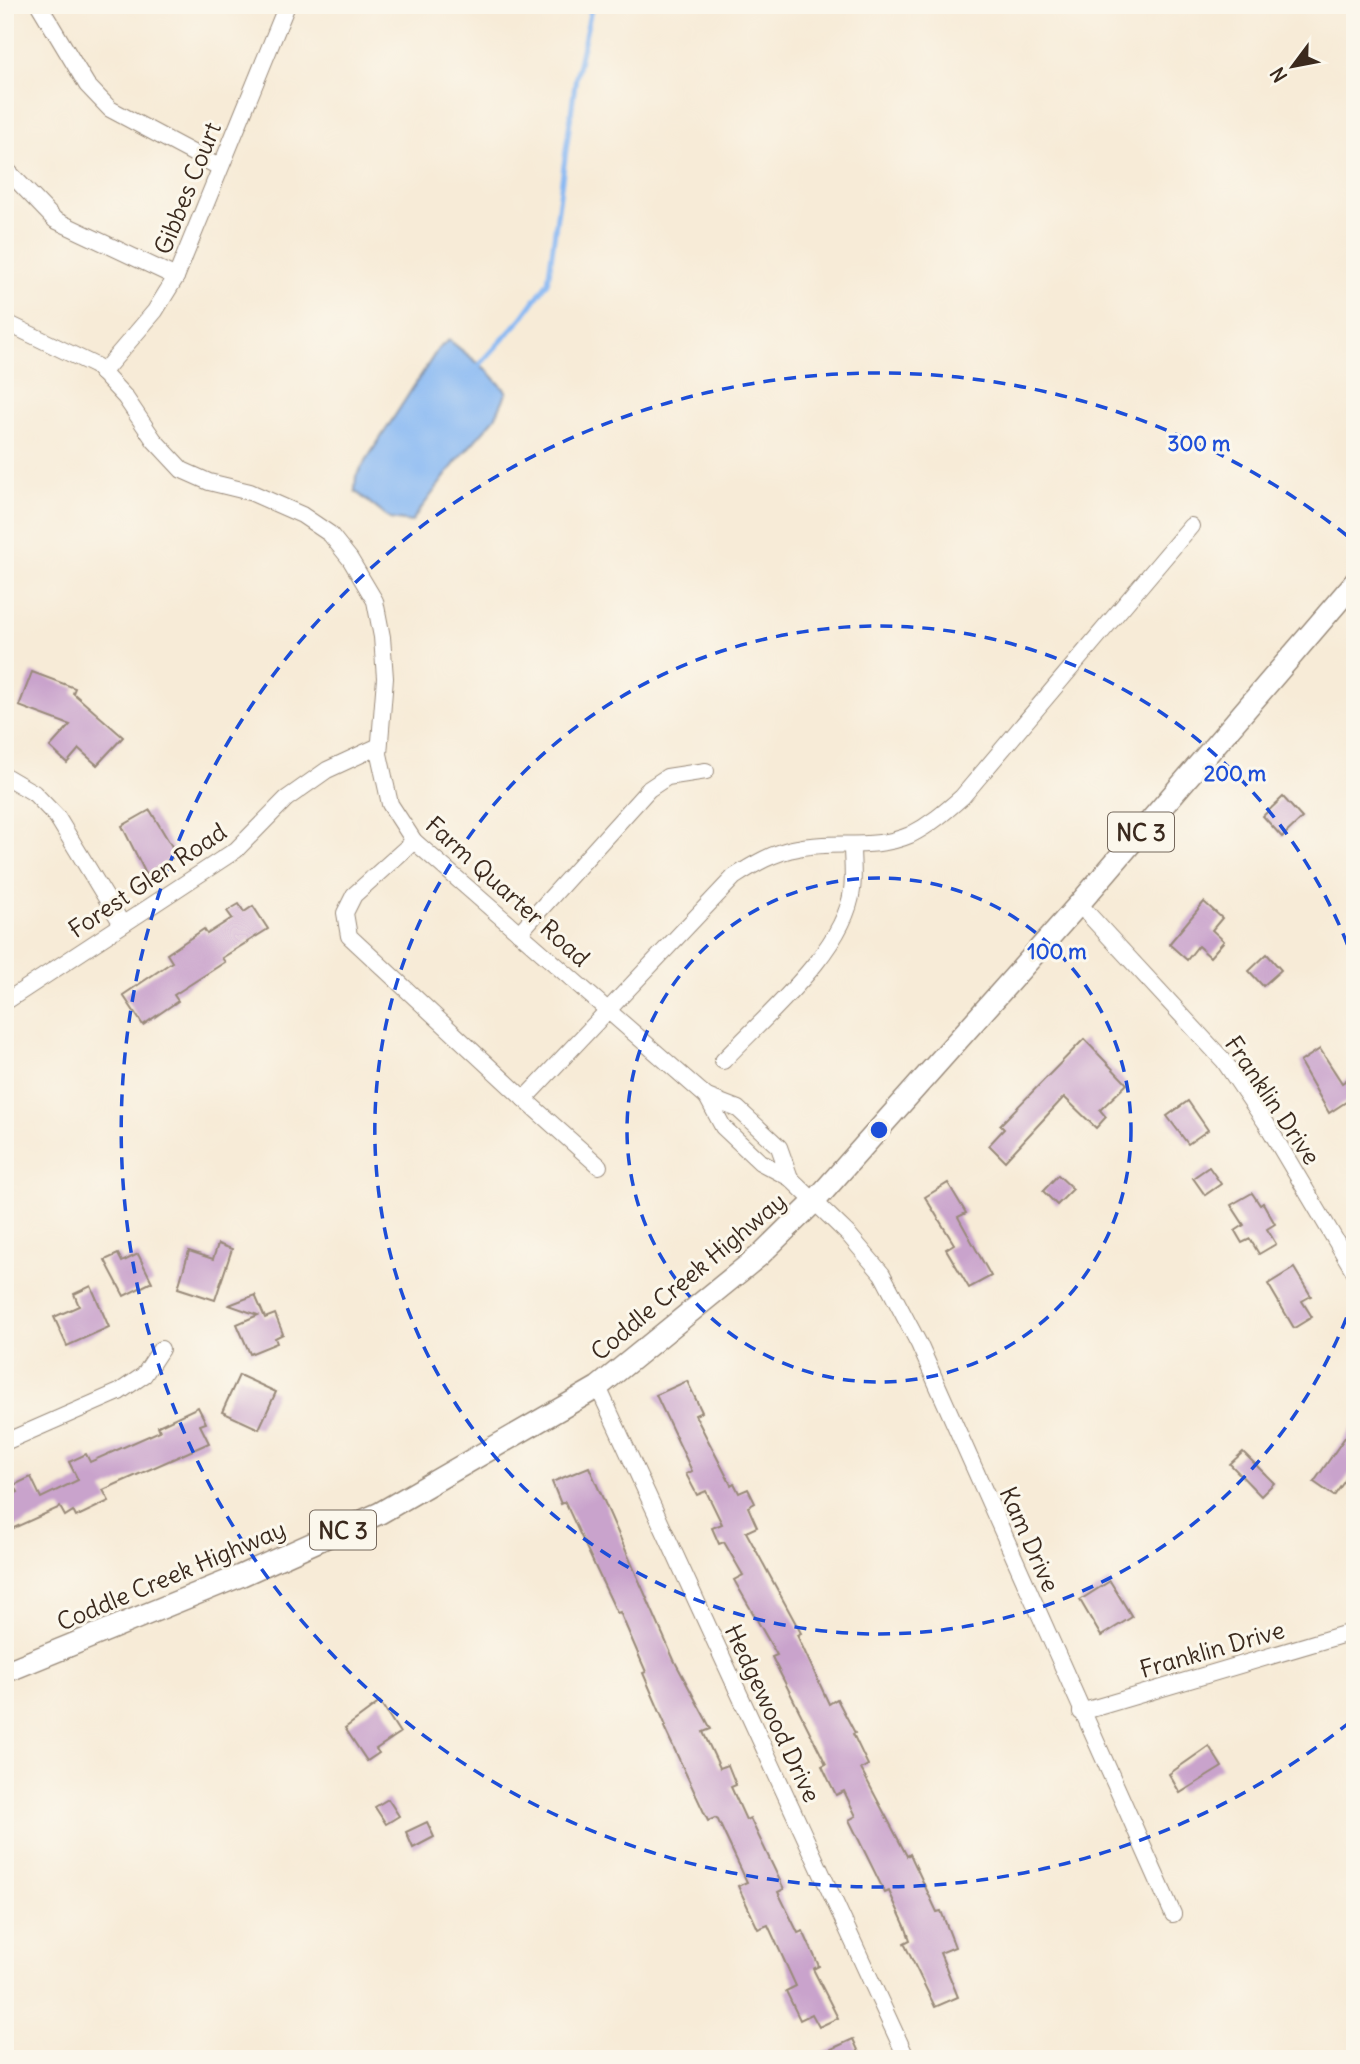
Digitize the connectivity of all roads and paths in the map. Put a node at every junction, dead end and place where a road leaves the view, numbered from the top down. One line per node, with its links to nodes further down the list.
1 (39, 5): 3 (street)
2 (287, 5): 3 (street, Gibbes Court)
3 (219, 167): 5 (street, Gibbes Court)
4 (5, 168): 5 (street)
5 (176, 277): 7 (street, Gibbes Court)
6 (5, 322): 7 (street, Farm Quarter Road)
7 (102, 373): 10 (street, Farm Quarter Road)
8 (1191, 526): 14 (street)
9 (1355, 582): 15 (main road, Coddle Creek Highway / NC 3)
10 (379, 746): 13 (street, Farm Quarter Road); 16 (street, Forest Glen Road)
11 (706, 771): 17 (street)
12 (5, 776): 16 (street)
13 (414, 841): 17 (street, Farm Quarter Road); 22 (street)
14 (852, 846): 19 (street); 20 (street)
15 (1079, 904): 25 (main road, Coddle Creek Highway / NC 3); 26 (street, Franklin Drive)
16 (122, 924): 18 (street, Forest Glen Road)
17 (519, 933): 19 (street, Farm Quarter Road)
18 (5, 1002)
19 (609, 1012): 21 (street, Farm Quarter Road); 22 (street)
20 (723, 1061)
21 (707, 1097): 24 (street, Farm Quarter Road); 24 (street, Farm Quarter Road)
22 (524, 1099): 23 (street)
23 (599, 1166)
24 (790, 1178): 25 (street, Farm Quarter Road)
25 (814, 1202): 28 (main road, Coddle Creek Highway / NC 3); 32 (street, Kam Drive)
26 (1355, 1273)
27 (161, 1349): 29 (street)
28 (598, 1387): 31 (main road, Coddle Creek Highway / NC 3); 34 (street, Hedgewood Drive)
29 (5, 1442)
30 (1355, 1631): 32 (street, Franklin Drive)
31 (5, 1672)
32 (1081, 1712): 33 (street, Kam Drive)
33 (1173, 1914)
34 (907, 2059)

